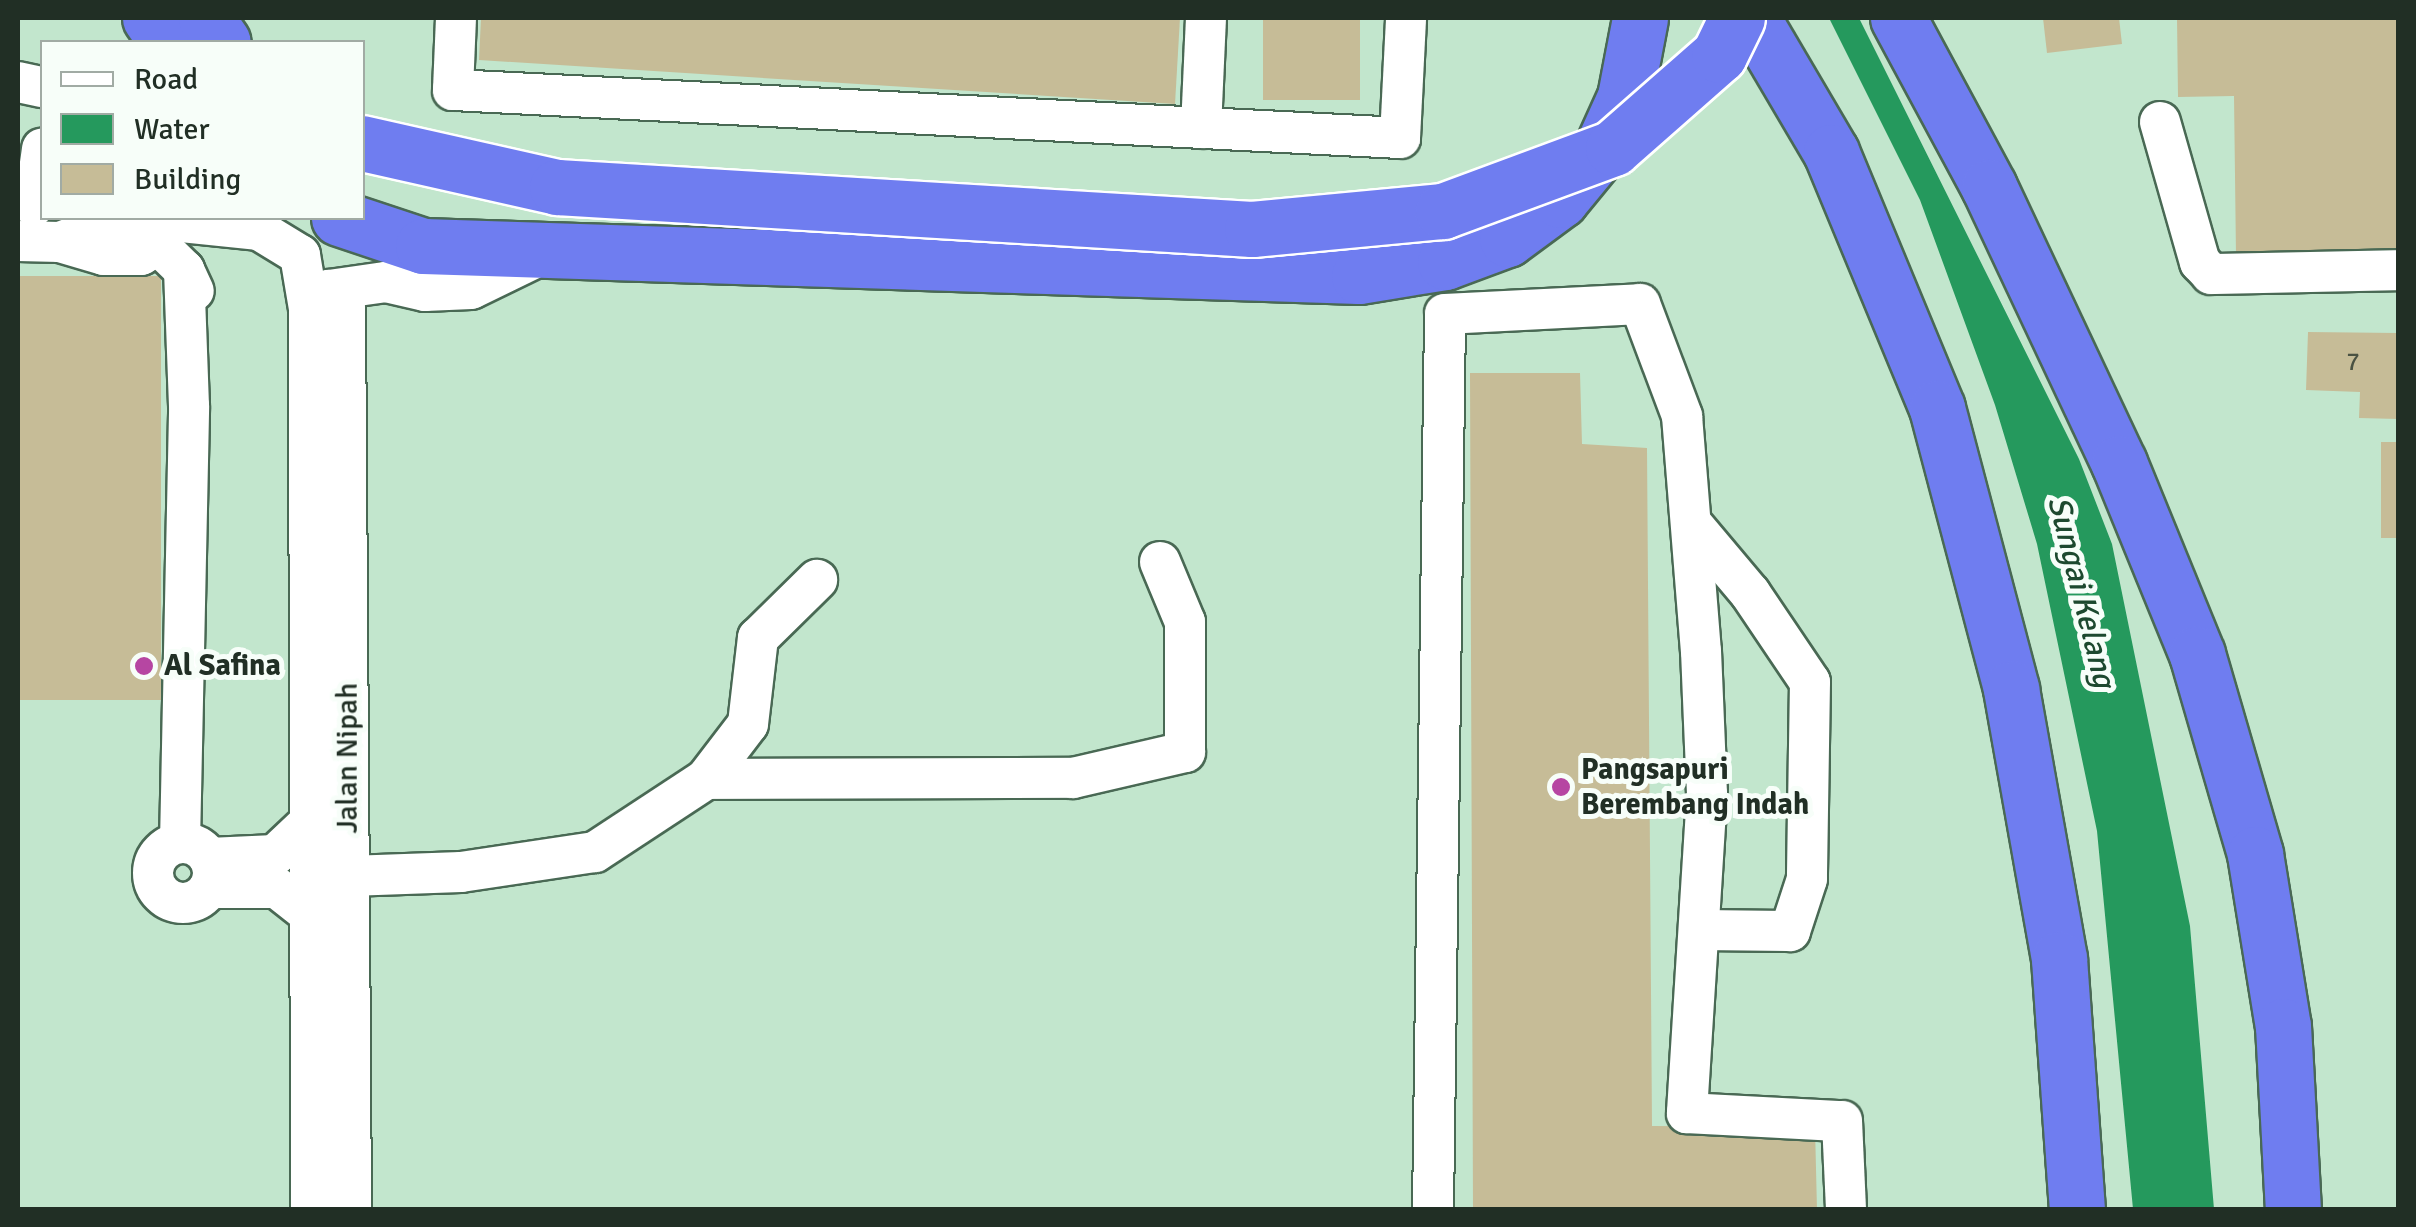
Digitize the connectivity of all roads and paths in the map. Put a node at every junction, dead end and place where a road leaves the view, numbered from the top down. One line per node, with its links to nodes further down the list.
1 (150, 18): 10 (highway)
2 (206, 18): 11 (highway)
3 (456, 18): 13 (street)
4 (1206, 18): 13 (street)
5 (1406, 18): 13 (street)
6 (1640, 18): 18 (highway, bridge)
7 (1737, 18): 14 (highway, bridge)
8 (1752, 18): 35 (highway)
9 (1898, 18): 36 (highway)
10 (166, 40)
11 (221, 40)
12 (2160, 122): 20 (street)
13 (1201, 128)
14 (365, 144)
15 (40, 168): 16 (street)
16 (34, 220): 19 (street, Jalan Nipah)
17 (345, 220): 18 (highway)
18 (548, 251): 21 (street)
19 (174, 266): 21 (street, Jalan Nipah); 27 (street)
20 (2398, 270)
21 (328, 302): 26 (street); 28 (street, Jalan Nipah)
22 (1691, 523): 30 (street); 30 (street); 33 (street)
23 (1160, 562): 25 (street)
24 (817, 580): 25 (street)
25 (706, 779): 28 (street)
26 (310, 822): 27 (street); 29 (street)
27 (200, 863): 29 (street)
28 (349, 876): 32 (street, Jalan Nipah)
29 (310, 914): 31 (street)
30 (1698, 930): 34 (street)
31 (311, 1210)
32 (351, 1210)
33 (1433, 1210)
34 (1846, 1210)
35 (2077, 1210)
36 (2294, 1210)

